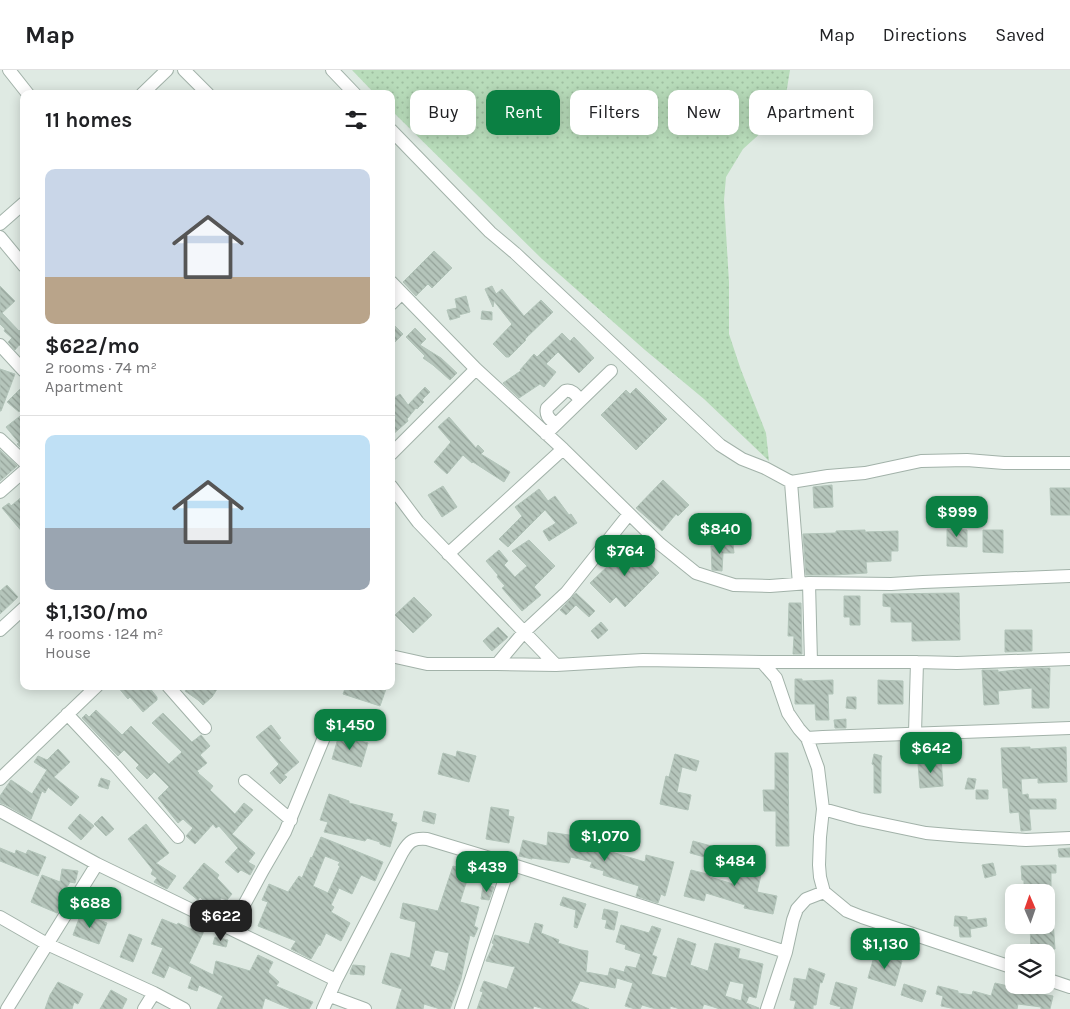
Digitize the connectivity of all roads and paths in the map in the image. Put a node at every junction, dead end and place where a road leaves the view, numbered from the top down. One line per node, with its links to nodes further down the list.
1 (9, 70): 5 (street)
2 (167, 70): 6 (street)
3 (184, 70): 7 (street)
4 (332, 70): 8 (street)
5 (25, 90)
6 (146, 90)
7 (204, 90)
8 (352, 90)
9 (395, 134): 28 (street)
10 (20, 206): 11 (street)
11 (0, 224)
12 (0, 237): 13 (street)
13 (20, 261)
14 (395, 286): 15 (street)
15 (402, 293): 16 (street); 19 (street)
16 (395, 300)
17 (0, 346): 18 (street)
18 (20, 367)
19 (476, 369): 21 (street); 24 (street)
20 (611, 371): 21 (street)
21 (550, 429): 23 (street)
22 (0, 439): 25 (street)
23 (563, 449): 31 (street); 32 (street)
24 (395, 450)
25 (20, 458)
26 (1070, 463): 28 (street)
27 (20, 474): 30 (street)
28 (791, 482): 34 (street)
29 (395, 491): 32 (street)
30 (0, 492)
31 (629, 514): 34 (street); 37 (street)
32 (448, 554): 37 (street)
33 (1070, 576): 34 (street)
34 (804, 584): 41 (street)
35 (20, 612): 36 (street)
36 (0, 630)
37 (524, 632): 43 (street); 44 (street)
38 (395, 657): 43 (street)
39 (1070, 659): 42 (street)
40 (762, 662): 41 (street); 44 (street); 52 (street)
41 (811, 662): 42 (street)
42 (917, 662): 51 (street)
43 (497, 664): 44 (street)
44 (556, 665)
45 (93, 690): 47 (street)
46 (172, 690): 49 (street)
47 (67, 714): 53 (street); 58 (street)
48 (332, 718): 57 (street)
49 (205, 728)
50 (1070, 728): 51 (street)
51 (915, 733): 52 (street)
52 (807, 738): 55 (street)
53 (0, 779)
54 (245, 781): 57 (street)
55 (823, 809): 59 (street); 62 (street)
56 (0, 811): 60 (street)
57 (291, 820): 64 (street)
58 (178, 838)
59 (1070, 838)
60 (97, 864): 64 (street); 65 (street)
61 (510, 864): 66 (street); 68 (street); 78 (street)
62 (824, 892): 66 (street); 67 (street)
63 (2, 920): 65 (street)
64 (231, 928): 68 (street)
65 (47, 944): 71 (street); 73 (street)
66 (786, 952): 79 (street)
67 (1005, 965)
68 (336, 980): 72 (street)
69 (1055, 982): 70 (street)
70 (1070, 987)
71 (154, 993): 74 (street); 75 (street)
72 (330, 996): 76 (street); 77 (street)
73 (7, 1009)
74 (144, 1009)
75 (184, 1009)
76 (323, 1009)
77 (365, 1009)
78 (460, 1009)
79 (767, 1009)

